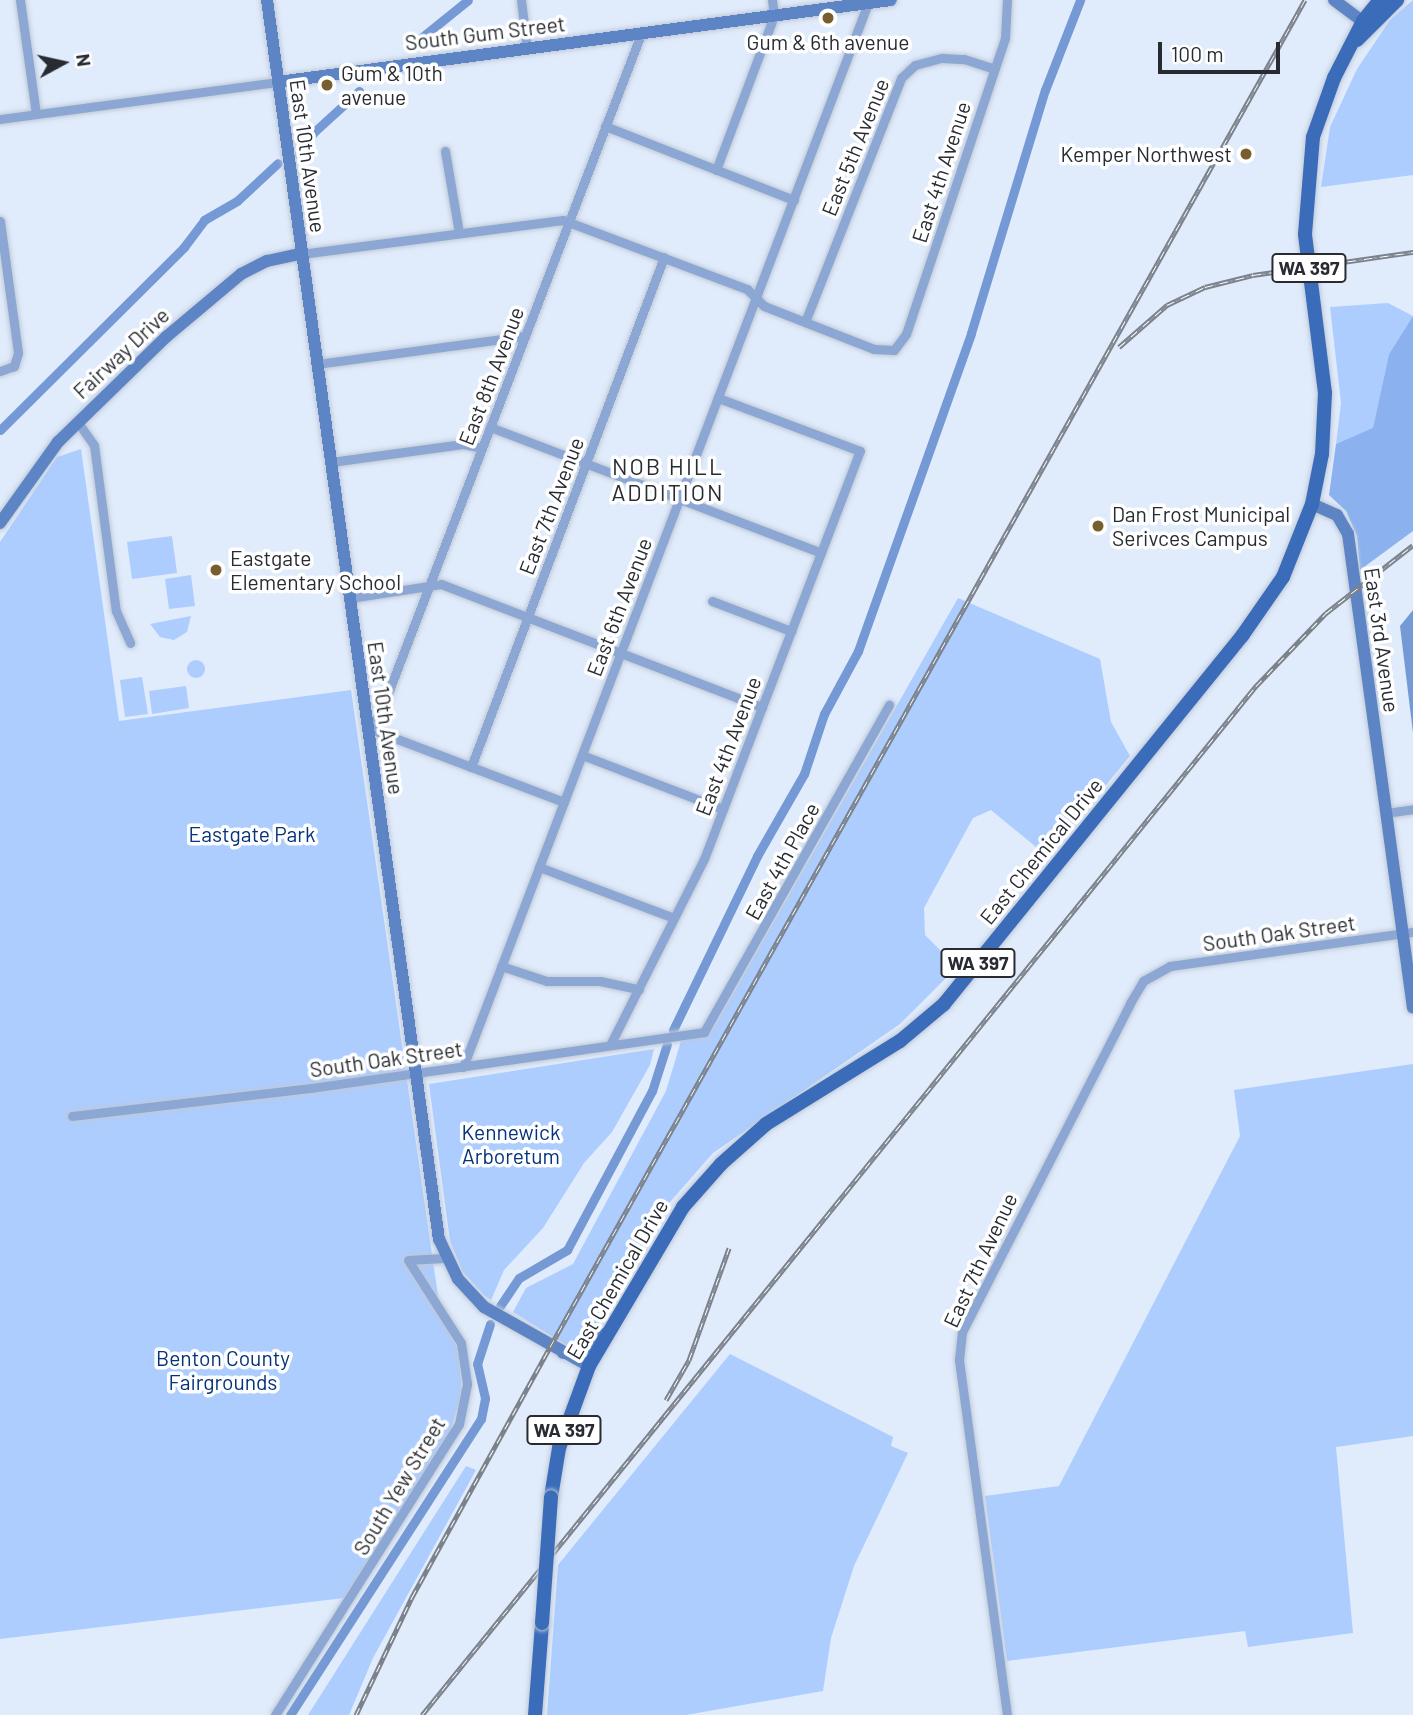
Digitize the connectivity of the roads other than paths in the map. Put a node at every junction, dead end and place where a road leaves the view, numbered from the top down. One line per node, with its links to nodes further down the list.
1 (20, 0): 17 (street)
2 (267, 0): 16 (street, East 10th Avenue)
3 (521, 0): 14 (street)
4 (772, 0): 11 (street)
5 (891, 0): 10 (street, South Gum Street)
6 (1007, 0): 15 (street, East 4th Avenue)
7 (1334, 0): 12 (street)
8 (1380, 0): 12 (main road, WA 397)
9 (1398, 0): 12 (main road, WA 397)
10 (869, 3): 11 (street, South Gum Street); 22 (street, East 6th Avenue)
11 (774, 16): 13 (street, South Gum Street); 21 (street)
12 (1367, 25): 40 (main road, East Chemical Drive / WA 397)
13 (641, 34): 14 (street, South Gum Street); 19 (street, East 8th Avenue)
14 (527, 49): 16 (street, South Gum Street)
15 (994, 69): 29 (street, East 5th Avenue); 29 (street, East 4th Avenue)
16 (278, 82): 17 (street, South Gum Street); 26 (street, East 10th Avenue)
17 (36, 114): 18 (street, South Gum Street)
18 (0, 119)
19 (605, 126): 21 (street); 24 (street, East 8th Avenue)
20 (444, 151): 25 (street)
21 (716, 170): 22 (street)
22 (794, 200): 28 (street, East 6th Avenue)
23 (0, 221): 32 (street)
24 (569, 222): 25 (street); 27 (street); 30 (street, East 8th Avenue)
25 (459, 233): 26 (street)
26 (301, 254): 31 (street, East 10th Avenue); 34 (street, Fairway Drive)
27 (664, 257): 28 (street); 38 (street, East 7th Avenue)
28 (756, 299): 29 (street); 33 (street, East 6th Avenue)
29 (805, 322)
30 (525, 335): 31 (street); 35 (street, East 8th Avenue)
31 (317, 364): 37 (street, East 10th Avenue)
32 (0, 371)
33 (718, 398): 39 (street, East 6th Avenue); 42 (street, East 4th Avenue)
34 (76, 421): 41 (street, Fairway Drive); 48 (street)
35 (490, 427): 36 (street, East 8th Avenue); 38 (street)
36 (482, 448): 37 (street); 43 (street, East 8th Avenue)
37 (331, 462): 44 (street, East 10th Avenue)
38 (586, 464): 39 (street); 46 (street, East 7th Avenue)
39 (679, 499): 42 (street); 49 (street, East 6th Avenue)
40 (1312, 504): 58 (street, East 3rd Avenue); 72 (main road, East Chemical Drive / WA 397)
41 (0, 523)
42 (821, 554): 47 (street, East 4th Avenue)
43 (430, 584): 44 (street); 46 (street); 52 (street, East 8th Avenue)
44 (350, 598): 52 (street, East 10th Avenue)
45 (712, 601): 47 (street)
46 (527, 617): 49 (street); 54 (street, East 7th Avenue)
47 (791, 631): 51 (street, East 4th Avenue)
48 (130, 643)
49 (621, 653): 51 (street); 53 (street, East 6th Avenue)
50 (889, 705): 66 (street, East 4th Place)
51 (762, 707): 56 (street, East 4th Avenue)
52 (368, 728): 54 (street); 69 (street, East 10th Avenue)
53 (582, 755): 55 (street, East 6th Avenue); 56 (street)
54 (471, 767): 55 (street)
55 (564, 802): 59 (street, East 6th Avenue)
56 (723, 809): 60 (street, East 4th Avenue)
57 (1413, 809): 58 (street)
58 (1386, 813): 61 (street, East 3rd Avenue)
59 (539, 867): 60 (street); 62 (street, East 6th Avenue)
60 (674, 918): 64 (street, East 4th Avenue)
61 (1408, 932): 63 (street, South Oak Street); 65 (street, East 3rd Avenue)
62 (501, 967): 64 (street); 68 (street, East 6th Avenue)
63 (1152, 975): 77 (street, East 7th Avenue)
64 (639, 989): 67 (street, East 4th Avenue)
65 (1413, 1008)
66 (704, 1032): 67 (street, South Oak Street)
67 (610, 1045): 68 (street, South Oak Street)
68 (463, 1067): 69 (street, South Oak Street)
69 (417, 1073): 70 (street, South Oak Street); 71 (street, East 10th Avenue)
70 (72, 1116)
71 (444, 1258): 73 (street); 75 (street, South Yew Street)
72 (610, 1329): 73 (street); 74 (main road, East Chemical Drive / WA 397)
73 (562, 1353): 74 (street)
74 (589, 1366): 76 (main road, East Chemical Drive / WA 397, bridge)
75 (275, 1715)
76 (535, 1715)
77 (1007, 1715)

